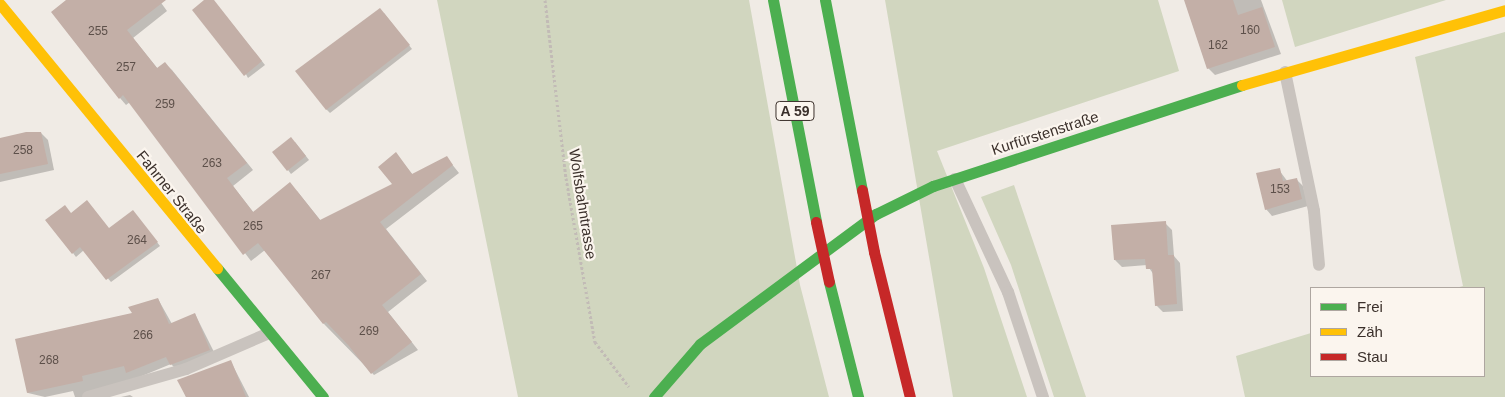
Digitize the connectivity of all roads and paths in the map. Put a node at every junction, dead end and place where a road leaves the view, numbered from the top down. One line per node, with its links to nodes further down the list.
1 (545, 0): 10 (path, Wolfsbahntrasse)
2 (773, 0): 14 (main road, A 59, bridge)
3 (826, 0): 15 (main road, bridge)
4 (0, 4): 9 (main road, Fahrner Straße)
5 (1505, 10): 6 (main road, Kurfürstenstraße)
6 (1285, 72): 7 (main road, Kurfürstenstraße); 8 (lane)
7 (955, 179): 13 (main road, Kurfürstenstraße); 16 (lane)
8 (1319, 265)
9 (270, 333): 11 (lane); 12 (main road, Fahrner Straße)
10 (631, 389)
11 (88, 397)
12 (323, 397)
13 (654, 397)
14 (858, 397)
15 (910, 397)
16 (1043, 397)

